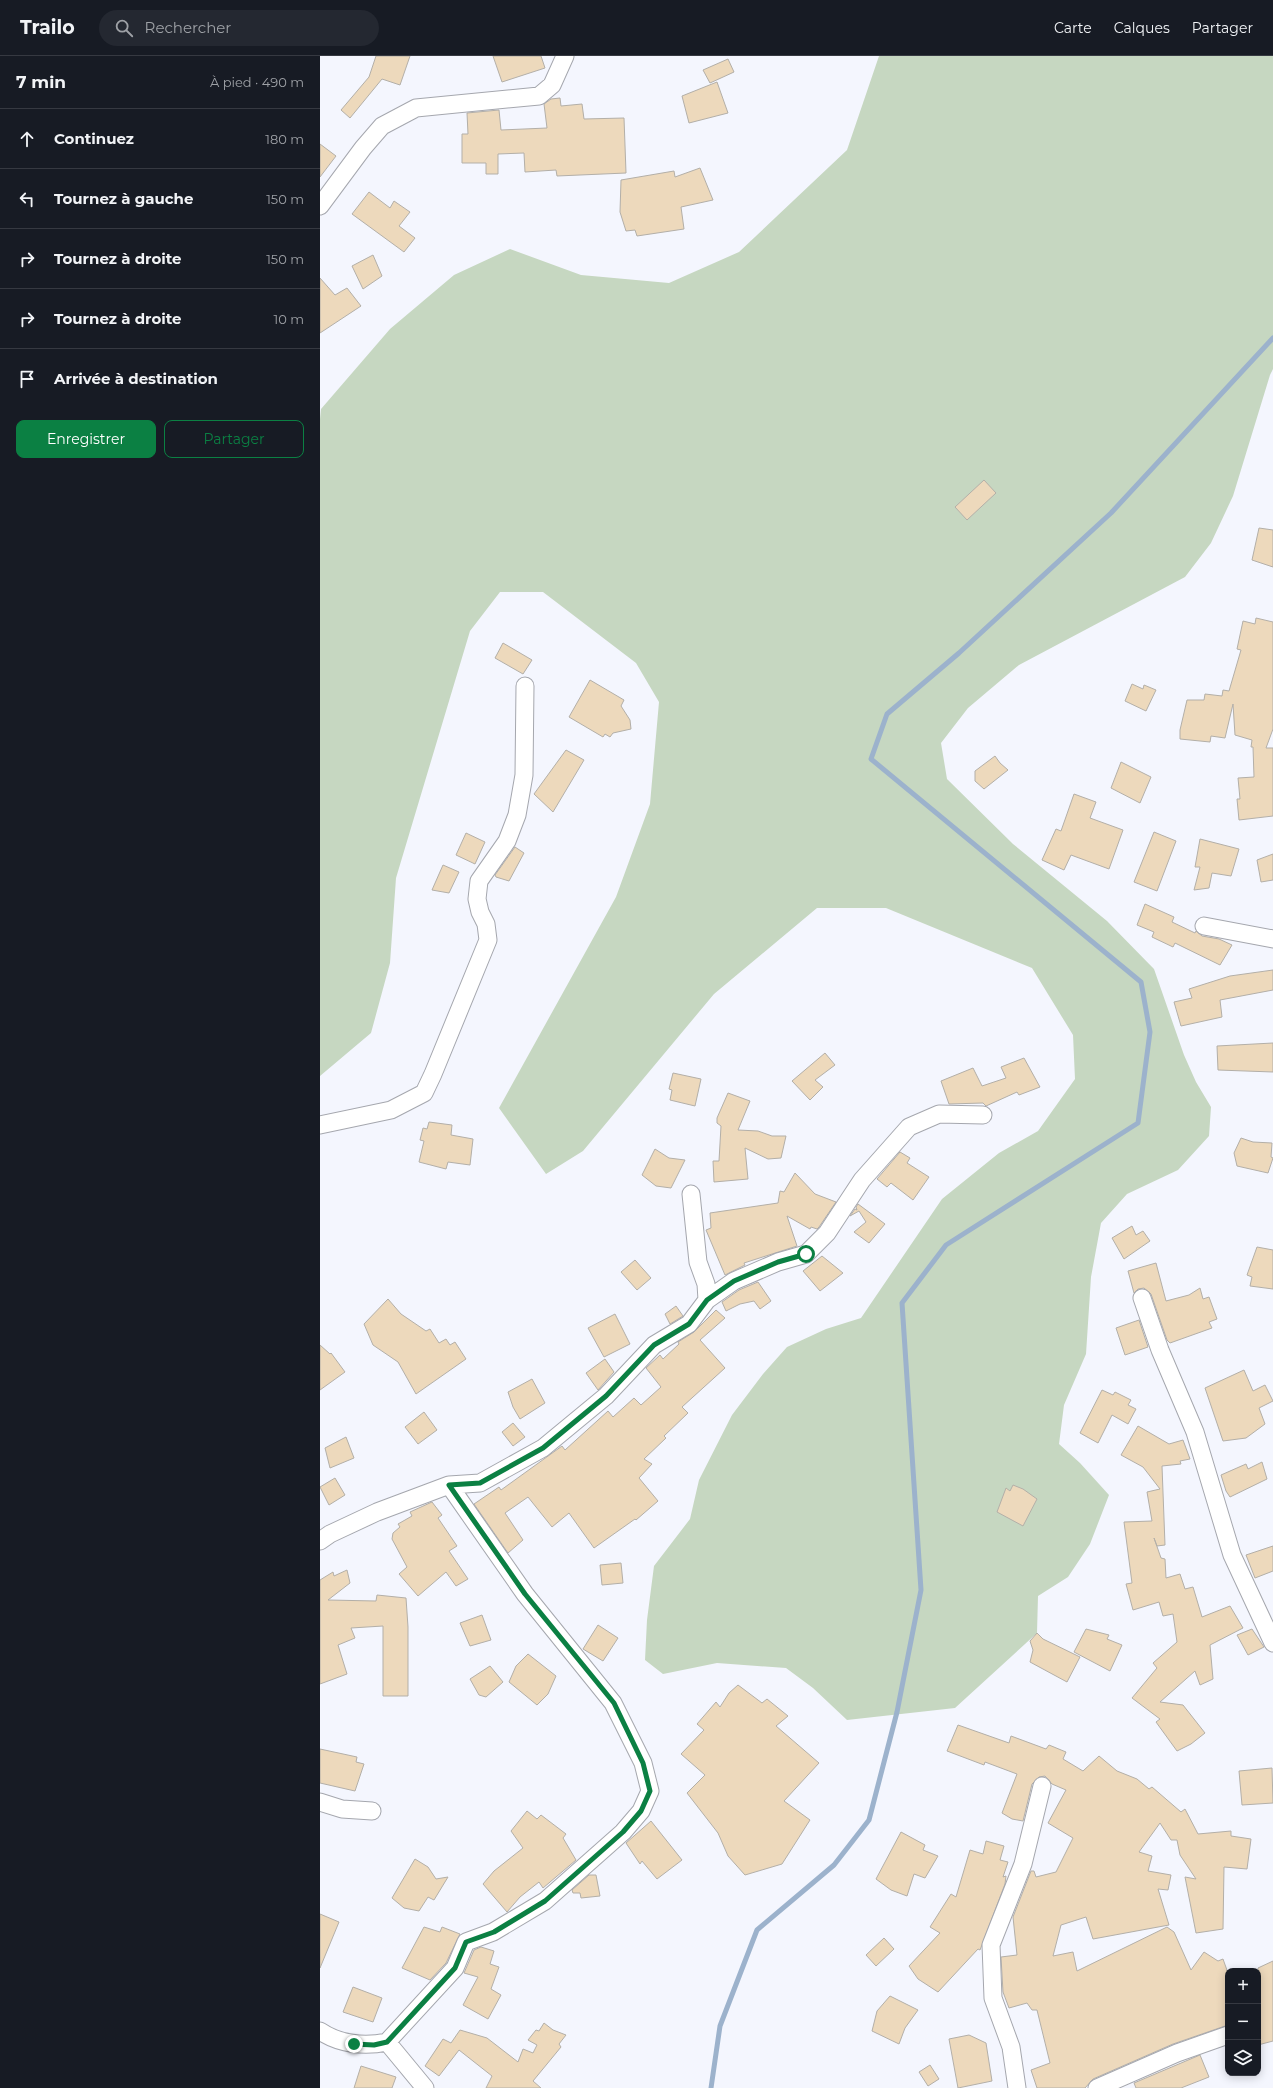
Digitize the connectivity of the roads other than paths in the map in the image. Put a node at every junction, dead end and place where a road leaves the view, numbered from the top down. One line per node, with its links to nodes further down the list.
1 (565, 56): 2 (street)
2 (320, 206)
3 (525, 686): 7 (street)
4 (1204, 926): 5 (street)
5 (1273, 939)
6 (983, 1115): 10 (street)
7 (320, 1125)
8 (690, 1194): 10 (street)
9 (1142, 1298): 13 (street)
10 (707, 1300): 11 (street)
11 (449, 1485): 12 (street); 19 (street)
12 (320, 1541)
13 (1273, 1642)
14 (1042, 1786): 21 (street)
15 (320, 1802): 16 (street)
16 (372, 1811)
17 (320, 2031): 19 (street)
18 (1225, 2036): 22 (street)
19 (387, 2042): 20 (street)
20 (425, 2088)
21 (1016, 2088)
22 (1097, 2088)

